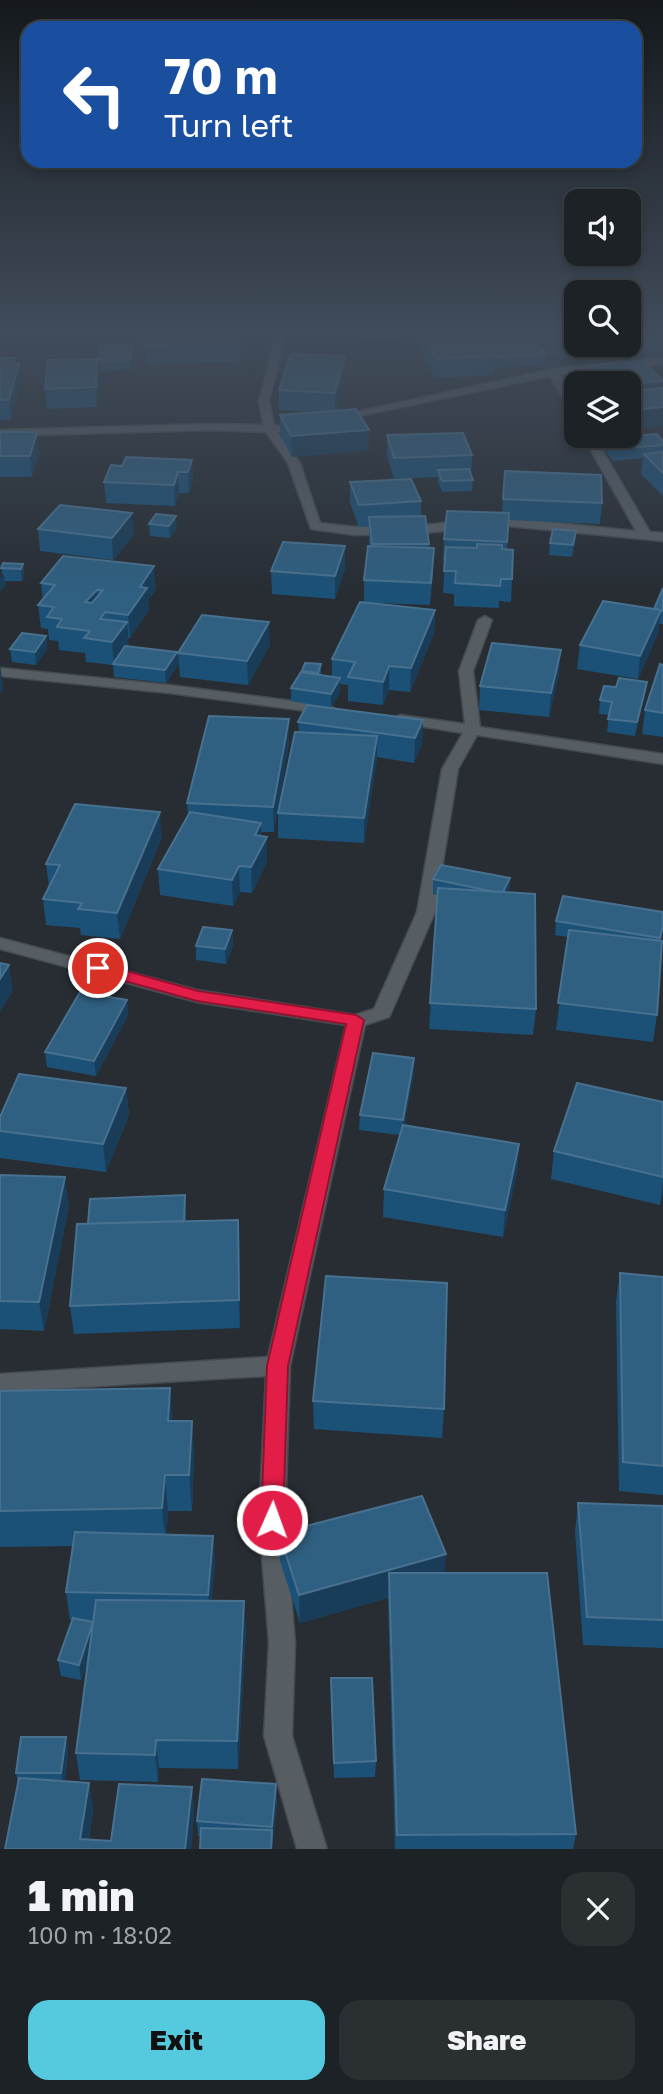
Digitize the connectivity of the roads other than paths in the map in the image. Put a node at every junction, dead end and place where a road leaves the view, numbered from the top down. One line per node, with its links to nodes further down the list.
1 (268, 421): 5 (street)
2 (321, 421): 3 (street)
3 (318, 422)
4 (294, 425): 5 (street)
5 (269, 429): 6 (street); 8 (street)
6 (0, 433)
7 (596, 448): 8 (street)
8 (645, 535): 9 (street)
9 (663, 537)
10 (485, 620): 14 (street)
11 (0, 672): 12 (street)
12 (349, 712)
13 (390, 718): 14 (street)
14 (473, 728): 15 (street); 17 (street)
15 (663, 759)
16 (0, 943): 17 (street)
17 (356, 1020): 18 (street)
18 (278, 1366): 19 (street); 20 (street)
19 (0, 1383)
20 (312, 1849)

